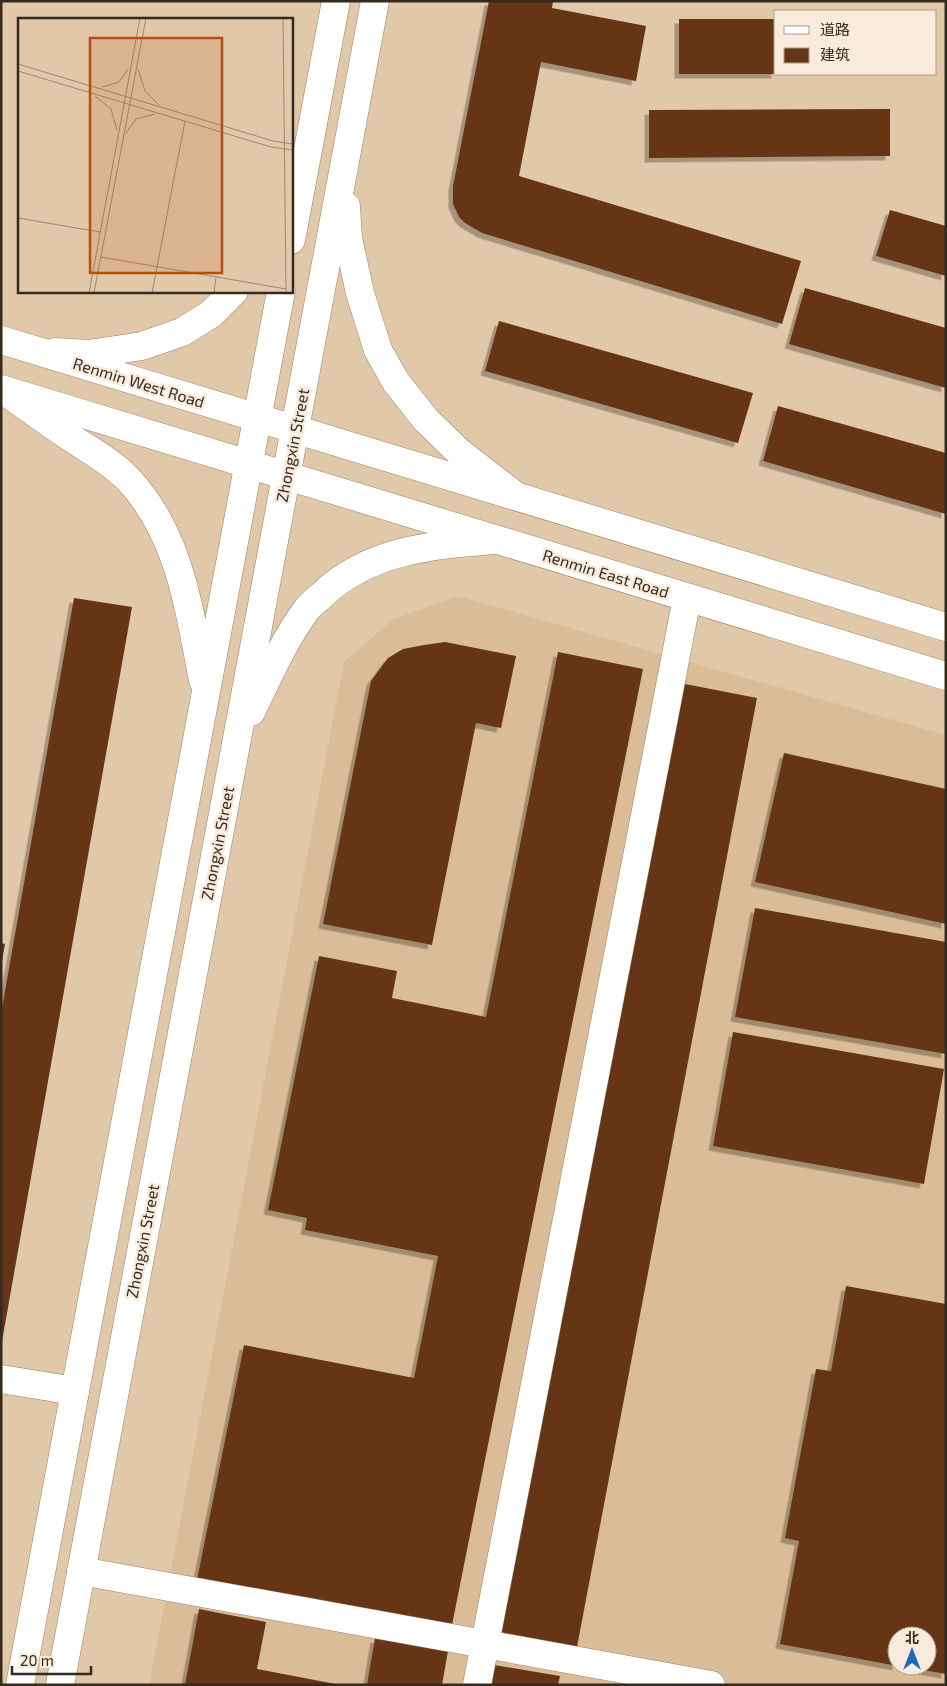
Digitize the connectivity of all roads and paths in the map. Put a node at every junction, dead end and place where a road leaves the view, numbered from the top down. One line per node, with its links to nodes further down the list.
1 (336, 1): 3 (main road)
2 (376, 1): 4 (main road, Zhongxin Street)
3 (316, 109): 5 (main road); 6 (main road)
4 (350, 138): 12 (main road, Zhongxin Street); 14 (main road)
5 (292, 183)
6 (292, 235)
7 (233, 292): 10 (main road)
8 (282, 292): 12 (main road, Zhongxin Street)
9 (1, 340): 10 (main road, Renmin West Road)
10 (34, 350): 12 (main road, Renmin West Road)
11 (1, 390): 13 (main road); 19 (main road)
12 (276, 424): 13 (main road, Zhongxin Street); 13 (main road, Zhongxin Street); 14 (main road)
13 (267, 470): 15 (main road, Renmin East Road); 19 (main road, Zhongxin Street); 20 (main road, Zhongxin Street)
14 (516, 496): 17 (main road)
15 (497, 540): 16 (main road, Renmin East Road); 20 (main road)
16 (687, 598): 18 (main road, Renmin East Road); 24 (main road)
17 (946, 627)
18 (946, 676)
19 (206, 694): 22 (main road, Zhongxin Street)
20 (236, 740): 23 (main road, Zhongxin Street)
21 (1, 1379): 22 (main road)
22 (75, 1392): 25 (main road, Zhongxin Street)
23 (81, 1571): 24 (main road); 26 (main road, Zhongxin Street)
24 (484, 1644): 27 (main road); 28 (main road)
25 (20, 1685)
26 (60, 1685)
27 (477, 1685)
28 (711, 1685)

